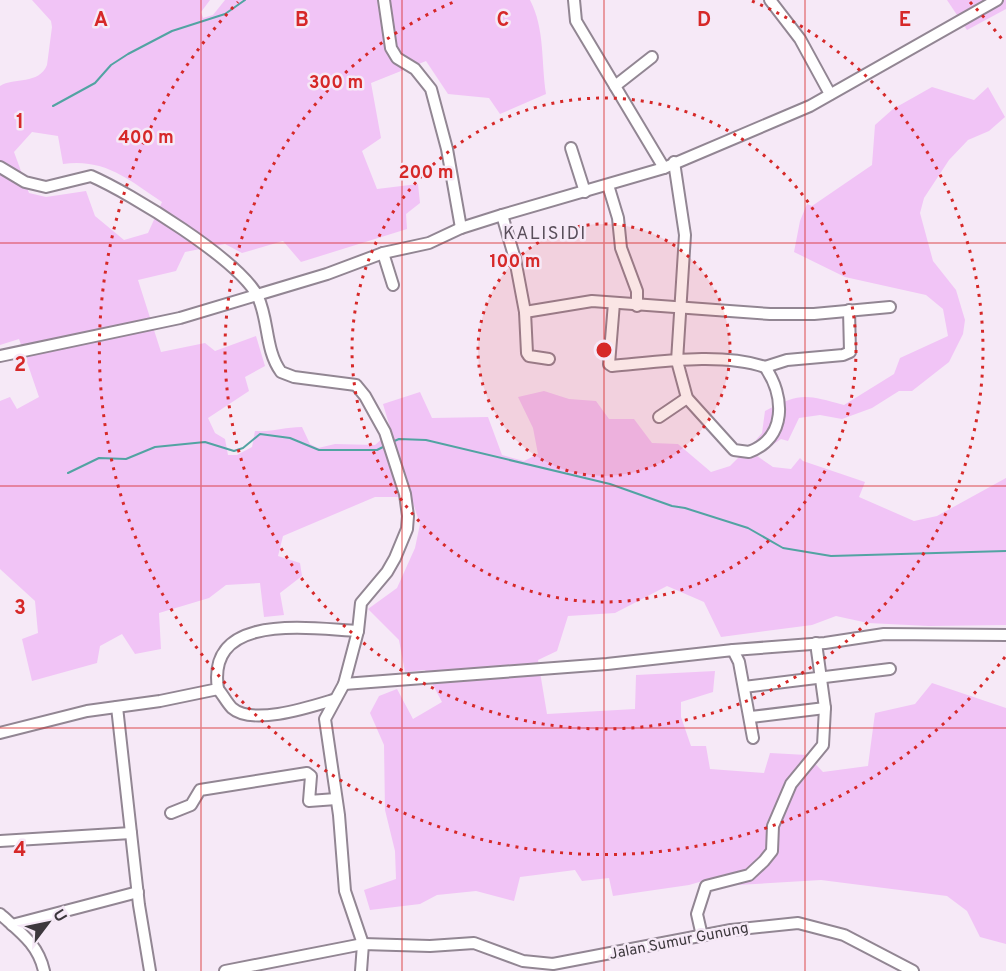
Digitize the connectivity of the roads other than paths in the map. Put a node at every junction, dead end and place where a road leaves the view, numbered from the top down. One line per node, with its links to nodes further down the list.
1 (384, 0): 14 (street)
2 (574, 0): 6 (street)
3 (770, 0): 7 (street)
4 (993, 1): 7 (street)
5 (652, 57): 6 (street)
6 (615, 86): 9 (street)
7 (830, 94): 9 (street)
8 (571, 148): 12 (street)
9 (669, 165): 11 (street); 20 (street)
10 (0, 167): 17 (street)
11 (608, 185): 12 (street); 19 (street)
12 (585, 192): 13 (street)
13 (502, 215): 14 (street); 23 (street)
14 (461, 228): 15 (street)
15 (382, 253): 16 (street); 17 (street)
16 (393, 285)
17 (257, 295): 24 (street); 30 (street)
18 (614, 303): 19 (street); 23 (street); 26 (street)
19 (637, 306): 20 (street)
20 (679, 306): 22 (street); 26 (street)
21 (891, 307): 22 (street)
22 (849, 310): 27 (street)
23 (525, 312): 25 (street)
24 (0, 356)
25 (549, 359)
26 (676, 361): 27 (street); 28 (street)
27 (765, 366): 28 (street)
28 (687, 398): 29 (street)
29 (659, 417)
30 (358, 631): 36 (street); 38 (street)
31 (1006, 635): 32 (street)
32 (816, 644): 33 (street); 35 (street)
33 (734, 650): 36 (street); 37 (street)
34 (890, 669): 35 (street)
35 (821, 678): 37 (street); 41 (street)
36 (344, 684): 39 (street)
37 (744, 687): 42 (street)
38 (219, 689): 39 (street); 40 (street)
39 (333, 700): 45 (street)
40 (117, 707): 43 (street); 47 (street)
41 (825, 708): 42 (street); 52 (street)
42 (751, 717): 44 (street)
43 (0, 733)
44 (753, 738)
45 (336, 799): 46 (street); 53 (street)
46 (171, 813)
47 (131, 833): 48 (street); 49 (street)
48 (0, 841)
49 (138, 892): 51 (street); 56 (street)
50 (0, 914): 51 (street)
51 (12, 925): 55 (street)
52 (702, 936): 53 (street, Jalan Sumur Gunung); 59 (street, Jalan Sumur Gunung)
53 (363, 944): 54 (street, Jalan Sumur Gunung); 58 (street)
54 (248, 969): 57 (street, Jalan Sumur Gunung)
55 (44, 971)
56 (150, 971)
57 (225, 971)
58 (361, 971)
59 (913, 971)

